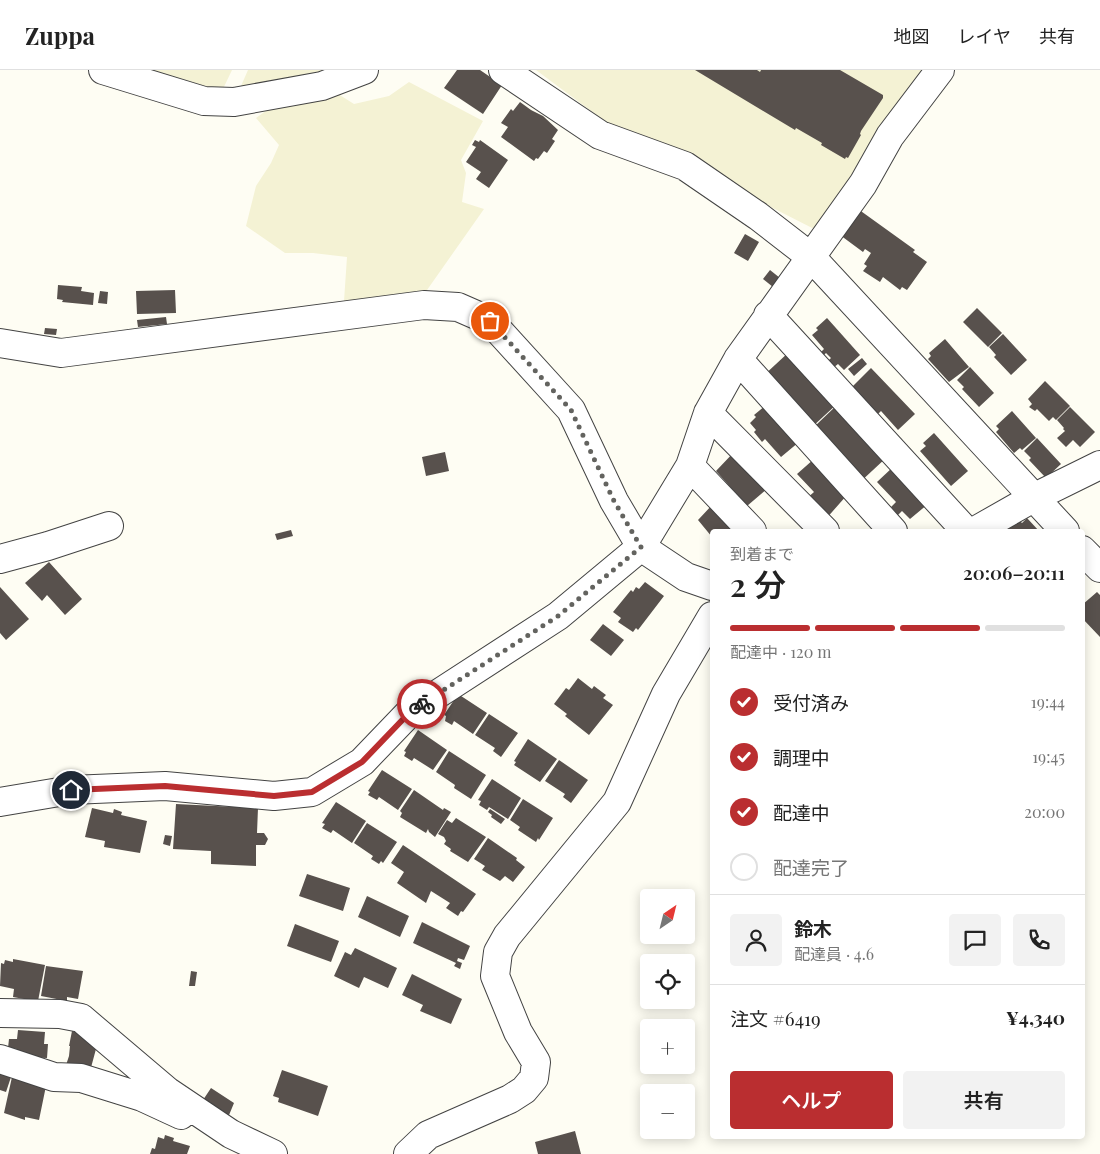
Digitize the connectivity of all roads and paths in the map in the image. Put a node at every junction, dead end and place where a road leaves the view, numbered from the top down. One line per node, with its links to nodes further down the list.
1 (103, 70): 2 (street)
2 (364, 70)
3 (503, 70): 5 (street)
4 (940, 70): 5 (street)
5 (811, 257): 6 (street); 12 (street)
6 (768, 315): 8 (street); 17 (street)
7 (0, 343): 20 (street)
8 (738, 359): 9 (street); 16 (street)
9 (708, 413): 11 (street); 15 (street)
10 (1100, 465): 12 (street)
11 (690, 466): 14 (street); 20 (street)
12 (1033, 498): 18 (street); 19 (street)
13 (109, 526): 22 (street)
14 (750, 529)
15 (823, 529)
16 (891, 529)
17 (964, 529)
18 (979, 529)
19 (1063, 529)
20 (641, 547): 24 (street); 26 (street)
21 (1085, 553): 23 (street)
22 (0, 558)
23 (1100, 568)
24 (710, 585)
25 (710, 619): 31 (street)
26 (0, 802)
27 (0, 1014): 29 (street)
28 (0, 1058): 29 (street)
29 (231, 1134): 30 (street)
30 (273, 1154)
31 (408, 1154)

